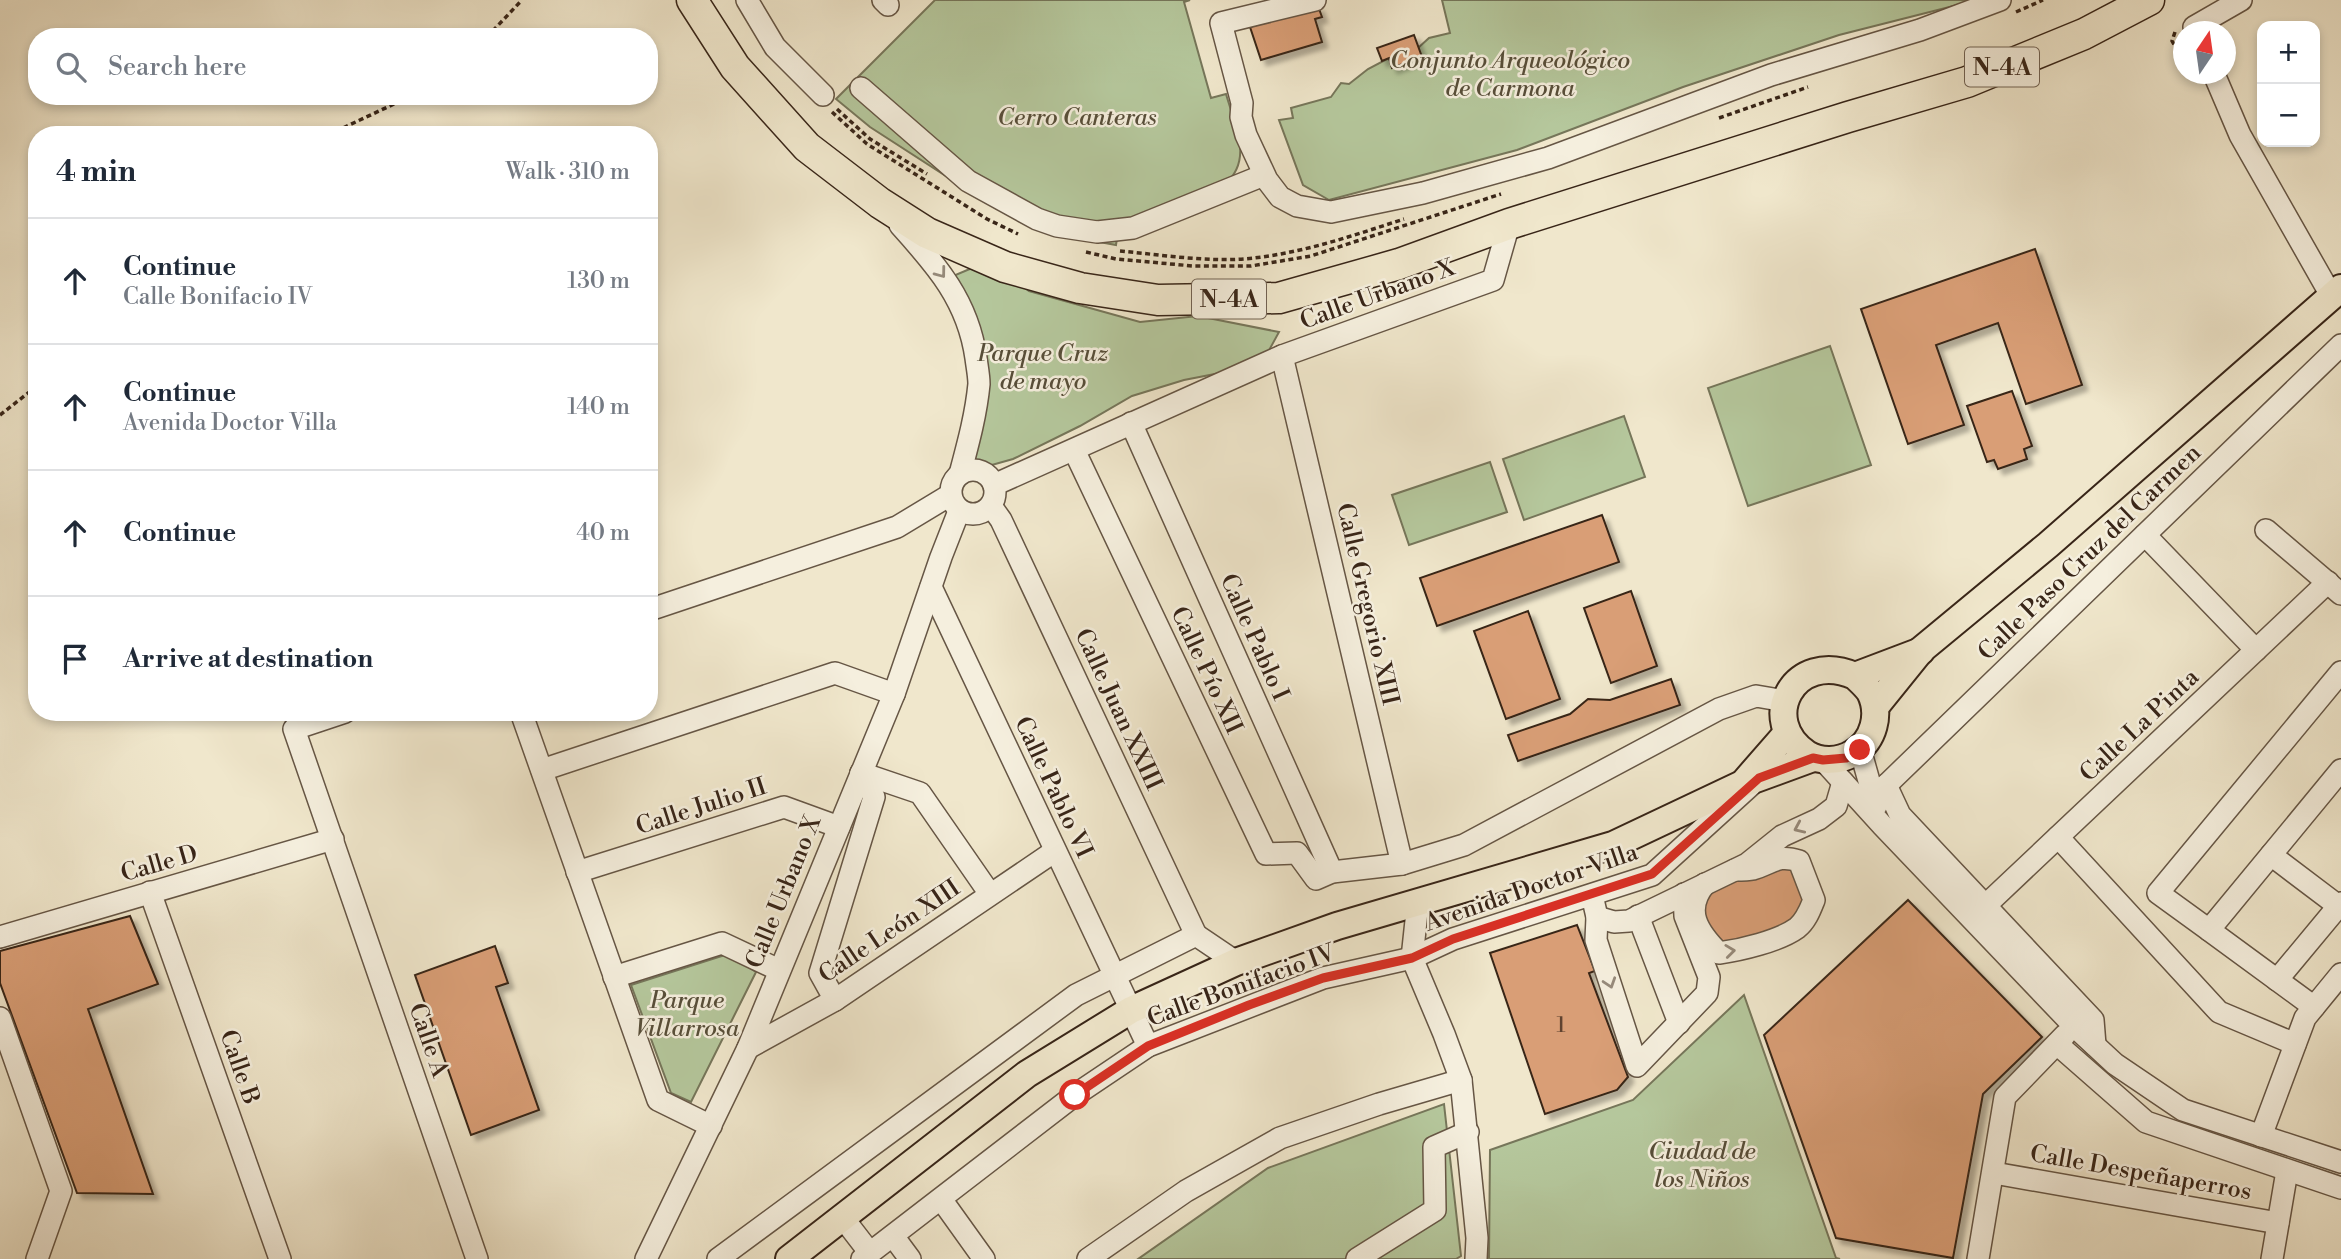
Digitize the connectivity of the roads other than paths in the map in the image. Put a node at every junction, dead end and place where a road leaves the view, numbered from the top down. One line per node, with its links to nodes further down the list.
1 (692, 0): 14 (highway, N-4A)
2 (747, 0): 11 (street)
3 (1315, 0): 13 (street)
4 (2109, 0): 12 (highway, N-4A)
5 (2149, 0): 12 (highway, N-4A)
6 (2241, 0): 8 (street)
7 (2003, 8): 13 (street)
8 (2204, 21)
9 (2218, 84): 16 (street)
10 (861, 88): 13 (street)
11 (825, 102)
12 (1848, 117): 15 (highway, N-4A)
13 (1264, 176)
14 (880, 203): 15 (highway, N-4A); 21 (street, one-way to 21)
15 (1509, 224): 18 (street, Calle Urbano X)
16 (2336, 292): 30 (main road)
17 (2341, 345): 26 (street, Calle Paso Cruz del Carmen)
18 (1282, 356): 19 (street, Calle Urbano X); 54 (street, Calle Gregorio XIII)
19 (1131, 423): 20 (street, Calle Urbano X); 57 (street, Calle Pablo I)
20 (1074, 450): 22 (street, Calle Urbano X); 57 (street, Calle Pío XII)
21 (960, 474): 22 (street); 23 (street)
22 (994, 485): 24 (street)
23 (955, 503): 24 (street); 27 (street, Calle Urbano X); 29 (street)
24 (991, 506): 69 (street, Calle Juan XXIII)
25 (2266, 530): 28 (street)
26 (2145, 535): 31 (street); 47 (street, Calle Paso Cruz del Carmen)
27 (931, 587): 34 (street, Calle Urbano X); 52 (street, Calle Pablo VI)
28 (2334, 588): 31 (street, Calle La Pinta)
29 (658, 607)
30 (1921, 650): 33 (main road); 36 (main road)
31 (2256, 650): 50 (street, Calle La Pinta)
32 (2341, 672): 68 (street)
33 (1855, 676): 35 (main road); 36 (main road)
34 (894, 694): 42 (street); 43 (street, Calle Urbano X)
35 (1785, 701): 39 (main road); 54 (street)
36 (1875, 707): 40 (main road)
37 (318, 721): 51 (street, Calle A)
38 (524, 721): 42 (street)
39 (1787, 733): 41 (main road); 45 (main road)
40 (1860, 750): 41 (main road); 47 (street)
41 (1818, 759): 45 (main road); 46 (street)
42 (542, 770): 56 (street)
43 (861, 773): 49 (street, Calle Urbano X); 60 (street); 78 (street)
44 (2340, 774): 53 (street)
45 (1751, 781): 62 (street, Avenida Doctor Villa); 63 (main road)
46 (1843, 782): 48 (street); 55 (street, one-way to 55)
47 (1880, 791): 48 (street); 64 (street)
48 (1882, 825): 83 (street)
49 (839, 827): 56 (street, Calle Julio II); 73 (street, Calle Urbano X)
50 (2058, 837): 64 (street, Calle La Pinta); 85 (street)
51 (332, 839): 59 (street, Calle D); 104 (street, Calle A)
52 (1055, 851): 60 (street, Calle León XIII); 75 (street, Calle Pablo VI)
53 (2271, 855): 65 (street); 68 (street)
54 (1402, 864): 57 (street)
55 (1735, 870): 58 (street); 58 (street, one-way to 55)
56 (578, 872): 76 (street)
57 (1324, 875)
58 (1705, 884): 61 (street)
59 (150, 892): 70 (street, Calle D); 103 (street, Calle B)
60 (990, 894): 78 (street, Calle León XIII)
61 (1684, 894): 66 (street); 82 (street)
62 (1592, 895): 67 (street); 71 (street, Avenida Doctor Villa)
63 (1418, 902): 71 (street); 72 (main road)
64 (1986, 905): 86 (street)
65 (2340, 906): 77 (street)
66 (1638, 916): 67 (street); 82 (street)
67 (1597, 917): 82 (street, one-way to 82)
68 (2209, 930): 77 (street)
69 (1196, 935): 72 (street, Calle Bonifacio IV); 75 (street)
70 (0, 937)
71 (1412, 958): 87 (street, Calle Bonifacio IV); 89 (street)
72 (1236, 962): 80 (main road)
73 (779, 970): 76 (street); 88 (street, Calle Urbano X)
74 (2341, 974): 79 (street)
75 (1114, 975): 80 (street, Calle Pablo VI); 106 (street)
76 (614, 977): 90 (street)
77 (2277, 980): 79 (street)
78 (835, 1000): 88 (street, Calle León XIII)
79 (2314, 1007): 85 (street)
80 (1131, 1010): 87 (street, Calle Pablo VI); 98 (main road)
81 (0, 1018): 102 (street)
82 (1679, 1023)
83 (2074, 1026): 84 (street); 86 (street)
84 (2057, 1044): 94 (street); 95 (street)
85 (2295, 1044): 92 (street)
86 (2095, 1045): 92 (street)
87 (1148, 1046): 97 (street, Calle Bonifacio IV)
88 (748, 1048): 90 (street, Calle Urbano X)
89 (1461, 1080): 91 (street); 110 (street)
90 (711, 1126): 105 (street, Calle Urbano X)
91 (1468, 1132): 111 (street); 112 (street)
92 (2261, 1136): 93 (street)
93 (2341, 1162)
94 (2287, 1171): 96 (street); 99 (street)
95 (1994, 1173): 99 (street, Calle Despeñaperros); 113 (street)
96 (2341, 1188)
97 (941, 1199): 100 (street, Calle Bonifacio IV); 109 (street)
98 (843, 1218): 101 (street); 107 (main road)
99 (2278, 1223): 114 (street)
100 (893, 1236): 101 (street, Calle Bonifacio IV); 108 (street)
101 (866, 1256)
102 (37, 1259)
103 (280, 1259)
104 (477, 1259)
105 (646, 1259)
106 (718, 1259)
107 (789, 1259)
108 (909, 1259)
109 (984, 1259)
110 (1088, 1259)
111 (1357, 1259)
112 (1476, 1259)
113 (1978, 1259)
114 (2272, 1259)

